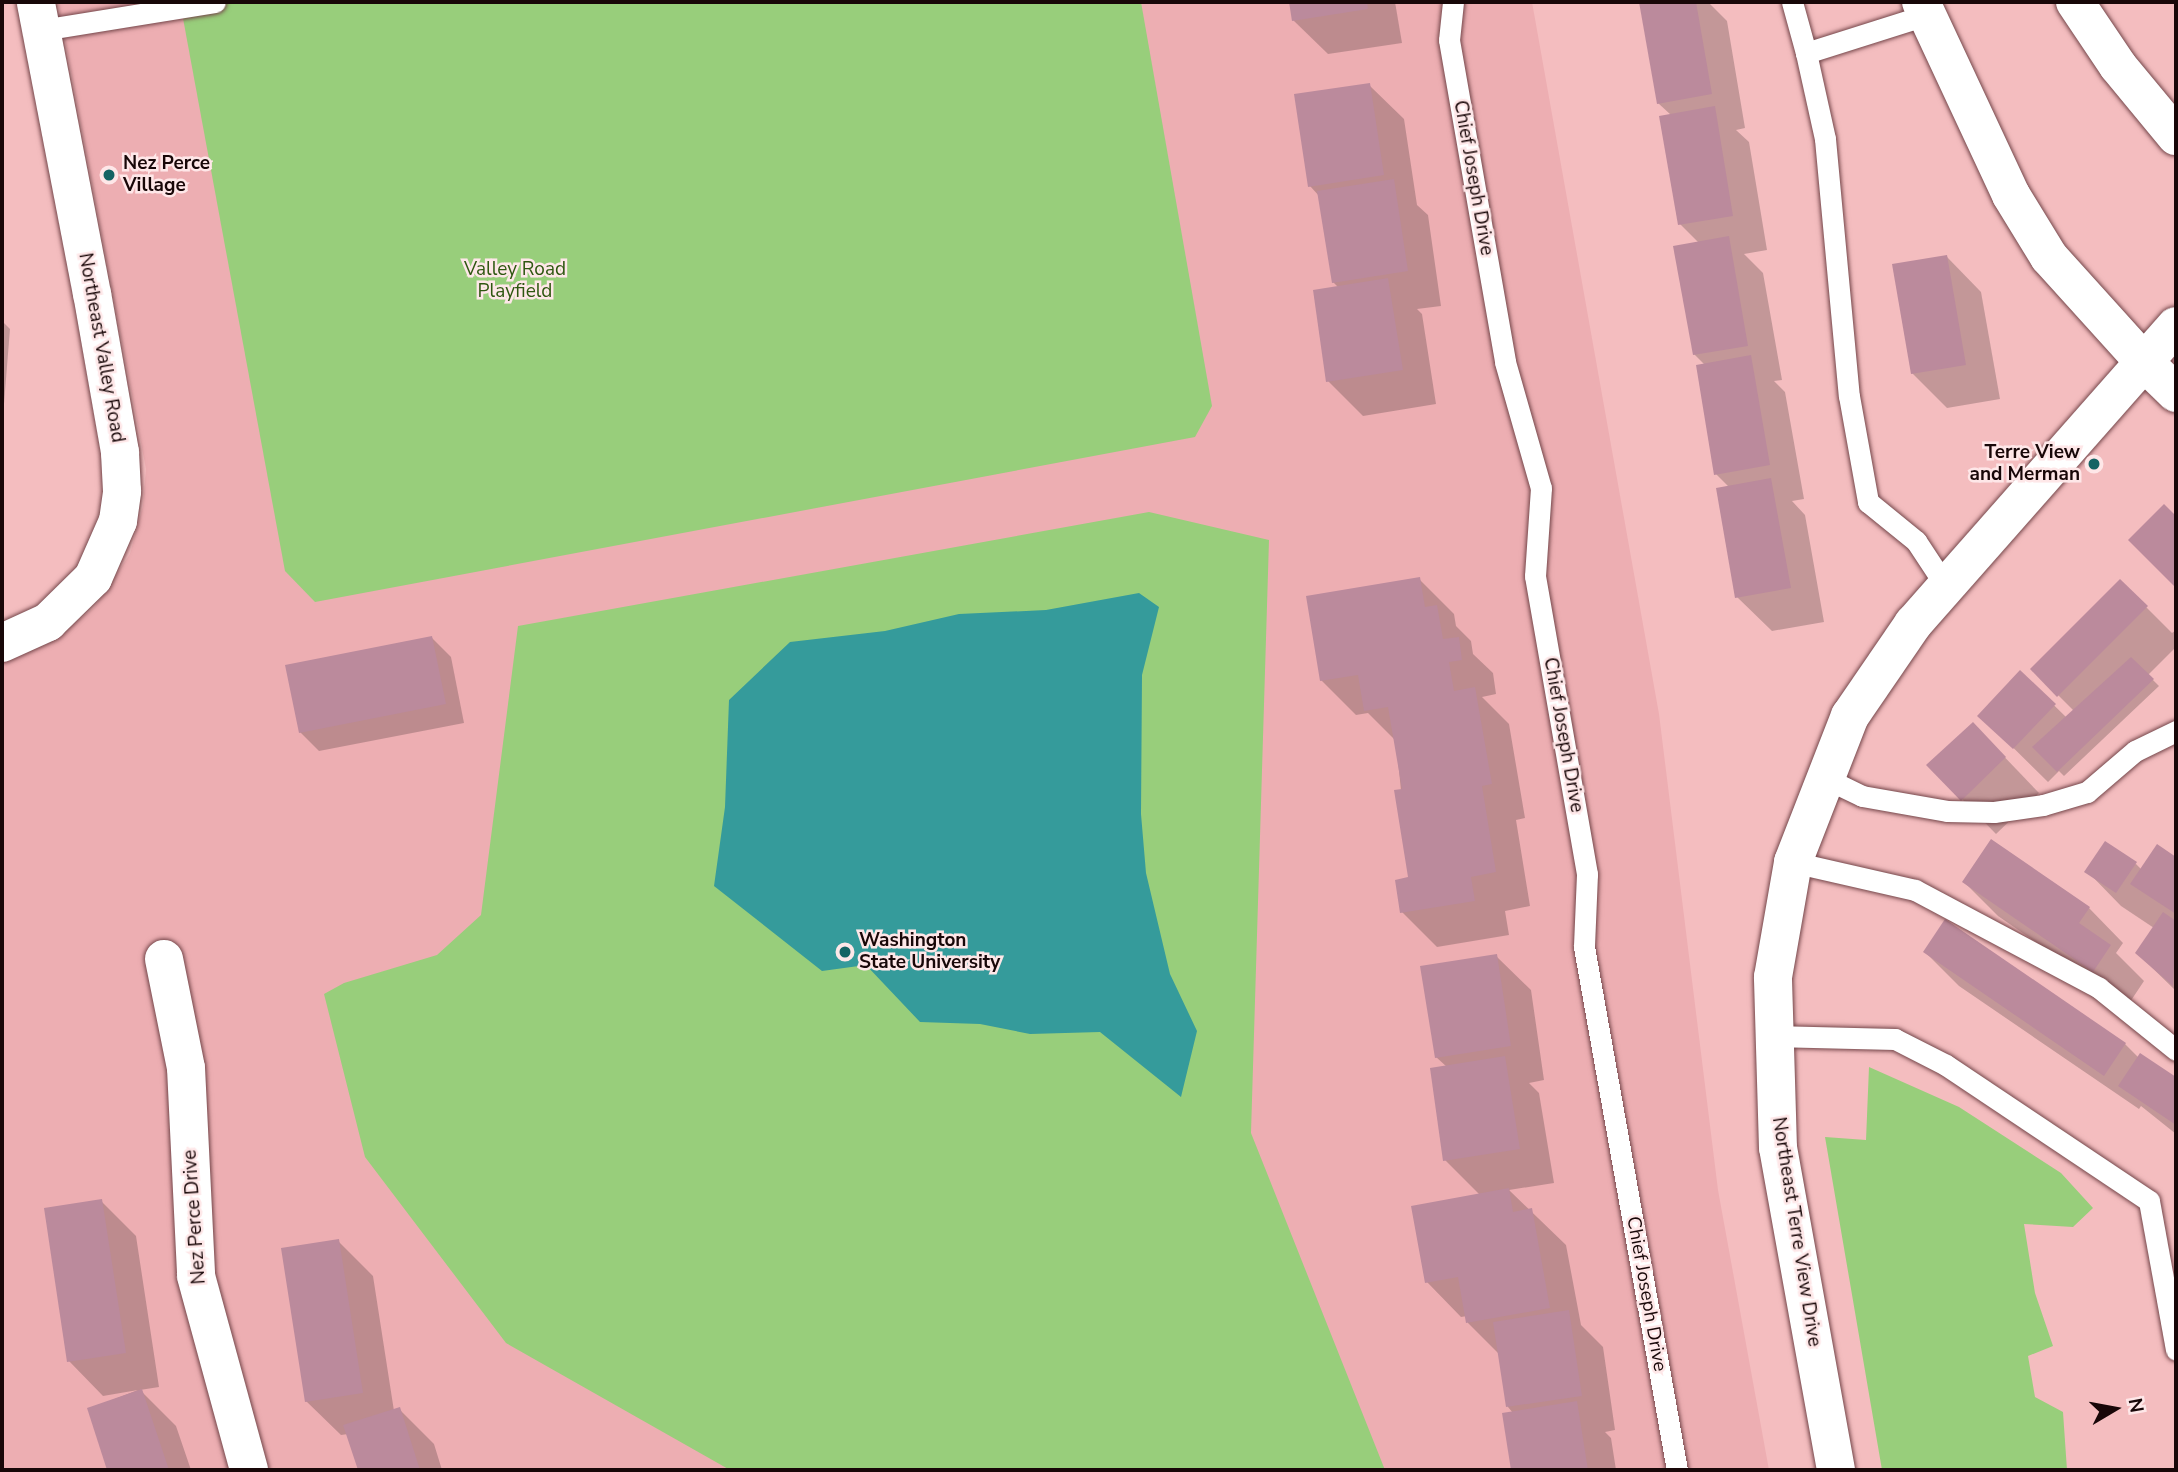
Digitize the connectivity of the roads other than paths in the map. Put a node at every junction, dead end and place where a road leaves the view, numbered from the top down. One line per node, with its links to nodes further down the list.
1 (215, 2): 6 (lane)
2 (1453, 2): 22 (lane, Chief Joseph Drive)
3 (1792, 2): 7 (lane)
4 (2075, 2): 8 (street)
5 (1924, 8): 7 (lane); 10 (street)
6 (39, 16): 13 (street, Northeast Valley Road)
7 (1806, 53): 12 (lane)
8 (2176, 136)
9 (2176, 326): 10 (street, Northeast Terre View Drive)
10 (2143, 361): 11 (street); 12 (street, Northeast Terre View Drive)
11 (2176, 393)
12 (1945, 585): 15 (street, Northeast Terre View Drive)
13 (2, 643)
14 (2176, 731): 15 (lane)
15 (1825, 778): 16 (street, Northeast Terre View Drive)
16 (1793, 862): 18 (street, Northeast Terre View Drive); 19 (lane)
17 (164, 959): 21 (street, Nez Perce Drive)
18 (1772, 1036): 20 (lane); 23 (street, Northeast Terre View Drive)
19 (2176, 1050)
20 (2176, 1350)
21 (249, 1470)
22 (1677, 1470)
23 (1836, 1470)

